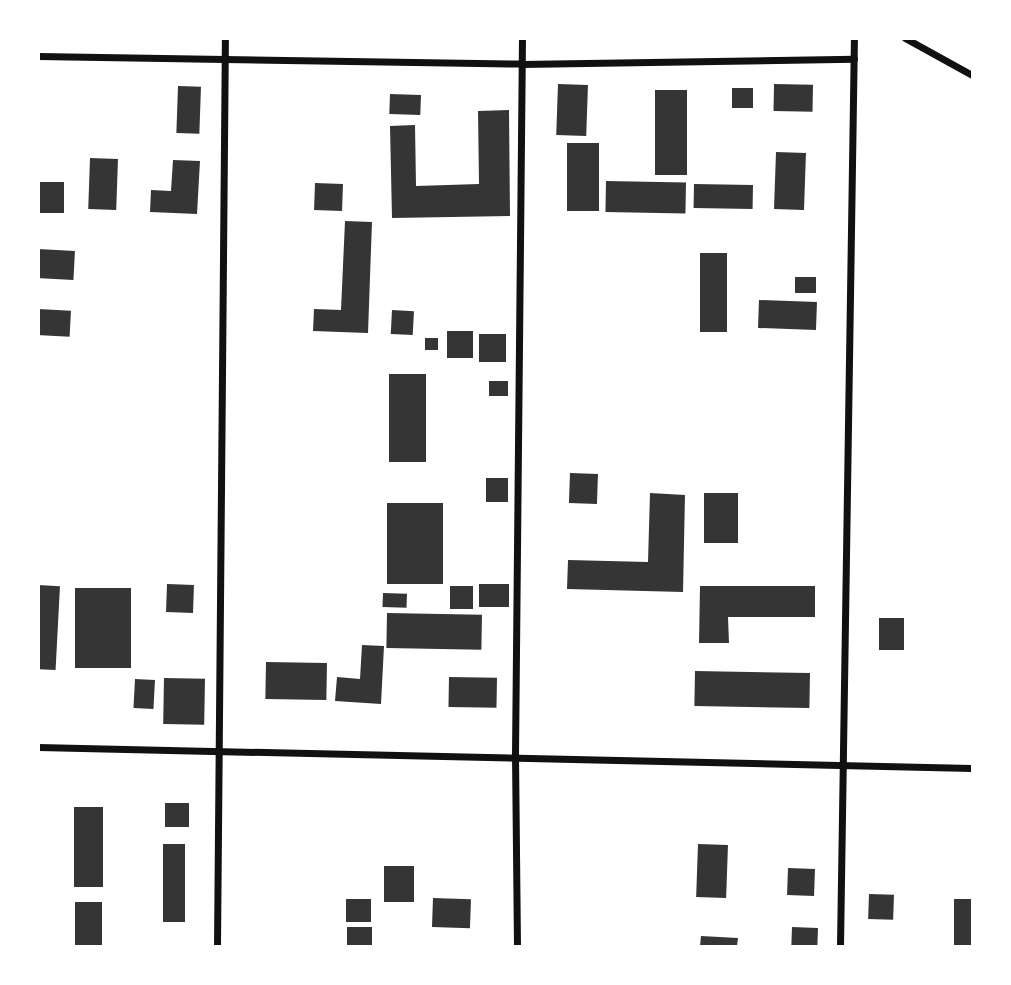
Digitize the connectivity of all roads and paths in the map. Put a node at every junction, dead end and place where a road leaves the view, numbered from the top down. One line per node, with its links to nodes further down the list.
1 (225, 38): 6 (street)
2 (522, 38): 8 (street)
3 (854, 38): 7 (street)
4 (905, 38): 9 (street)
5 (38, 56): 6 (street)
6 (225, 59): 8 (street); 11 (street)
7 (854, 59): 8 (street); 13 (street)
8 (521, 64): 12 (street)
9 (972, 75)
10 (38, 747): 11 (street)
11 (219, 750): 12 (street); 15 (street)
12 (515, 754): 13 (street); 16 (street)
13 (845, 762): 14 (street); 17 (street)
14 (972, 768)
15 (217, 947)
16 (517, 947)
17 (840, 947)

